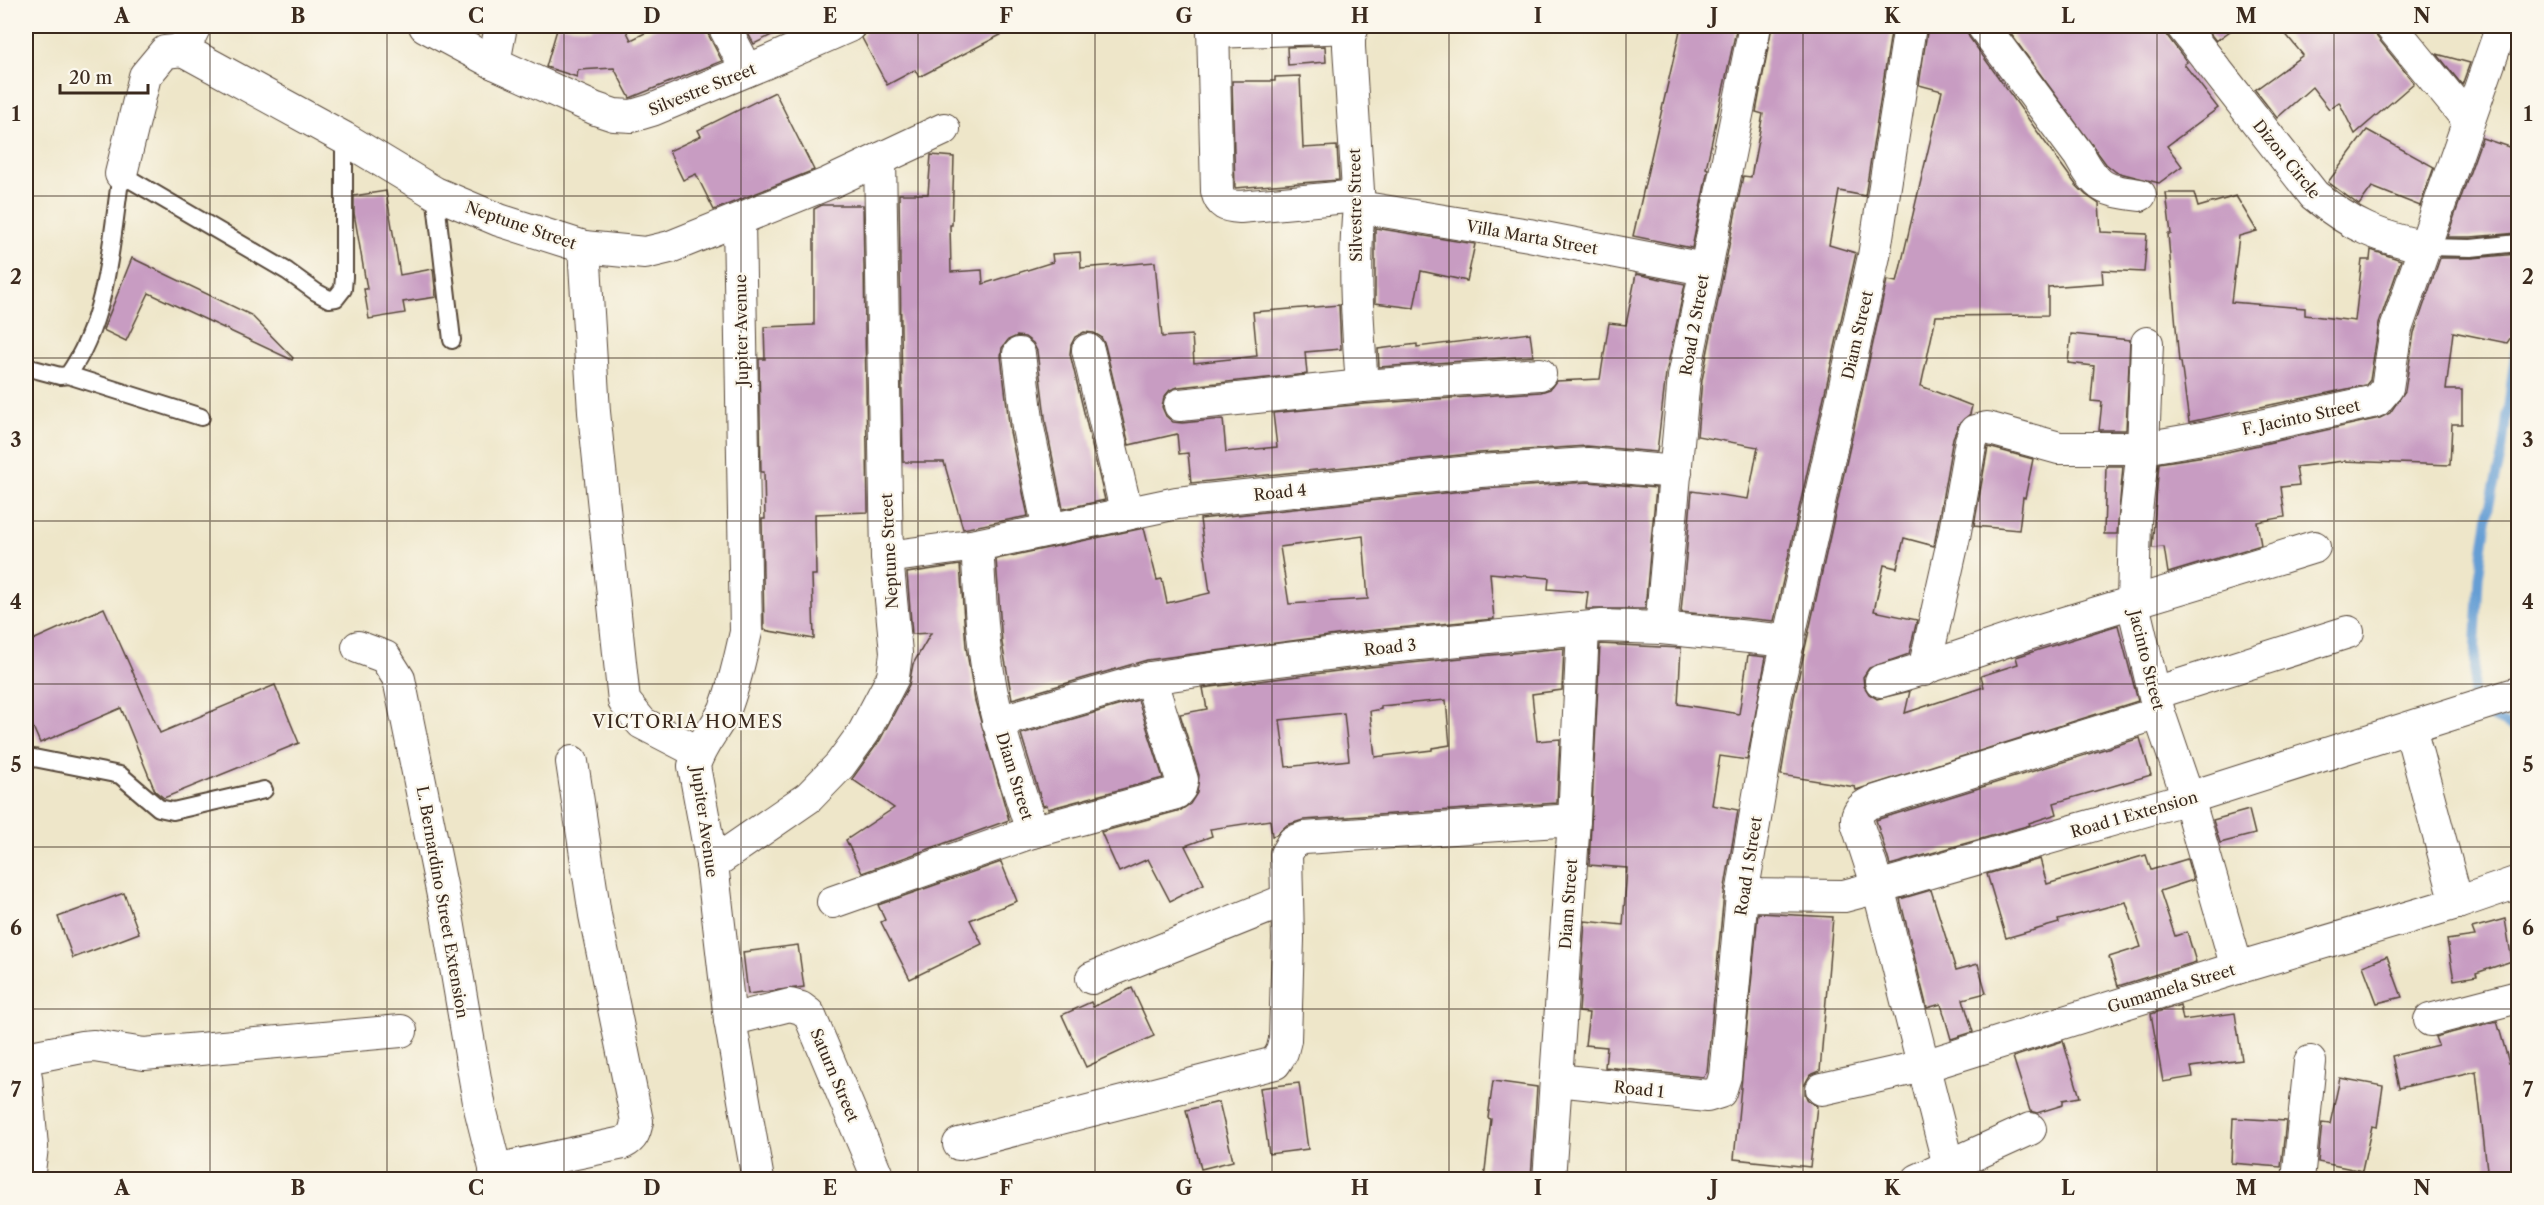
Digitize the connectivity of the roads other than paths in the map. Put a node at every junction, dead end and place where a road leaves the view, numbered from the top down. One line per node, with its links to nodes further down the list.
1 (425, 26): 14 (street, Silvestre Street)
2 (501, 26): 14 (street)
3 (724, 26): 15 (street)
4 (849, 26): 15 (street, Silvestre Street)
5 (1353, 26): 12 (street); 23 (street, Silvestre Street)
6 (1755, 26): 28 (street, Road 2 Street)
7 (1910, 26): 50 (street, Diam Street)
8 (1983, 26): 22 (street)
9 (2182, 26): 27 (street, Dizon Circle)
10 (2391, 26): 16 (street)
11 (2502, 26): 16 (street, F. Jacinto Street)
12 (1213, 29): 23 (street, Villa Marta Street)
13 (189, 38): 18 (street, Neptune Street); 20 (street)
14 (494, 63): 15 (street, Silvestre Street)
15 (747, 70)
16 (2468, 120): 27 (street, F. Jacinto Street)
17 (944, 129): 19 (street, Neptune Street)
18 (344, 138): 20 (lane); 21 (street, Neptune Street)
19 (880, 159): 24 (street, Neptune Street); 45 (street, Neptune Street)
20 (122, 174): 35 (lane)
21 (435, 193): 26 (street, Neptune Street); 29 (lane)
22 (2140, 195)
23 (1358, 202): 28 (street, Villa Marta Street); 36 (street, Silvestre Street)
24 (739, 220): 26 (street, Neptune Street); 59 (street, Jupiter Avenue)
25 (2518, 243): 27 (lane)
26 (584, 247): 59 (street)
27 (2426, 247): 39 (street, F. Jacinto Street)
28 (1704, 270): 40 (street, Road 2 Street)
29 (452, 340)
30 (2147, 343): 39 (street, Jacinto Street)
31 (1089, 350): 41 (street)
32 (1019, 354): 42 (street)
33 (26, 367): 35 (lane)
34 (1540, 374): 36 (street)
35 (68, 375): 38 (lane)
36 (1362, 386): 37 (street)
37 (1180, 405)
38 (201, 417)
39 (2143, 448): 46 (street, Jacinto Street); 52 (street, F. Jacinto Street)
40 (1676, 472): 41 (street, Road 4); 47 (street, Road 2 Street)
41 (1127, 514): 42 (street, Road 4)
42 (1048, 530): 43 (street, Road 4)
43 (977, 545): 45 (street, Road 4); 57 (street, Diam Street)
44 (2314, 547): 46 (street)
45 (887, 557): 66 (street, Neptune Street)
46 (2133, 604): 52 (street); 56 (street, Jacinto Street)
47 (1661, 628): 48 (street, Road 3); 50 (street, Road 3)
48 (1583, 629): 53 (street, Road 3); 64 (street, Diam Street)
49 (2348, 632): 56 (street)
50 (1789, 641): 69 (street, Road 1 Street)
51 (358, 647): 89 (street, L. Bernardino Street Extension)
52 (1924, 670): 54 (street)
53 (1150, 678): 57 (street, Road 3); 65 (street)
54 (1881, 681)
55 (2518, 693): 58 (street, Road 1 Extension)
56 (2157, 703): 63 (street, Jacinto Street); 68 (street)
57 (998, 722): 65 (street, Diam Street)
58 (2410, 728): 63 (street, Road 1 Extension); 72 (street)
59 (698, 752): 66 (street, Jupiter Avenue)
60 (26, 759): 62 (lane)
61 (572, 762): 89 (street)
62 (264, 790)
63 (2188, 798): 68 (street, Road 1 Extension); 73 (street, Jacinto Street)
64 (1574, 820): 70 (street); 83 (street, Diam Street)
65 (1032, 832): 71 (street, Diam Street)
66 (712, 864): 76 (street, Jupiter Avenue)
67 (2518, 882): 72 (street, Gumamela Street)
68 (1878, 887): 69 (street, Road 1 Extension); 81 (street)
69 (1742, 895): 85 (street, Road 1 Street)
70 (1286, 900): 74 (street); 87 (street)
71 (833, 902)
72 (2457, 903): 73 (street, Gumamela Street)
73 (2237, 968): 81 (street, Gumamela Street)
74 (1092, 978)
75 (2518, 997): 77 (street)
76 (730, 1020): 91 (street, Jupiter Avenue); 92 (street, Saturn Street)
77 (2430, 1020)
78 (401, 1031): 79 (street)
79 (26, 1058)
80 (2310, 1062): 95 (street)
81 (1924, 1066): 84 (street, Gumamela Street); 88 (street)
82 (26, 1077): 90 (street)
83 (1557, 1080): 85 (street, Road 1); 93 (street, Diam Street)
84 (1822, 1089)
85 (1720, 1092)
86 (2030, 1129): 88 (street)
87 (959, 1144)
88 (1949, 1166): 94 (street)
89 (497, 1175)
90 (28, 1179)
91 (758, 1179)
92 (879, 1179)
93 (1549, 1179)
94 (1918, 1179)
95 (2298, 1179)

